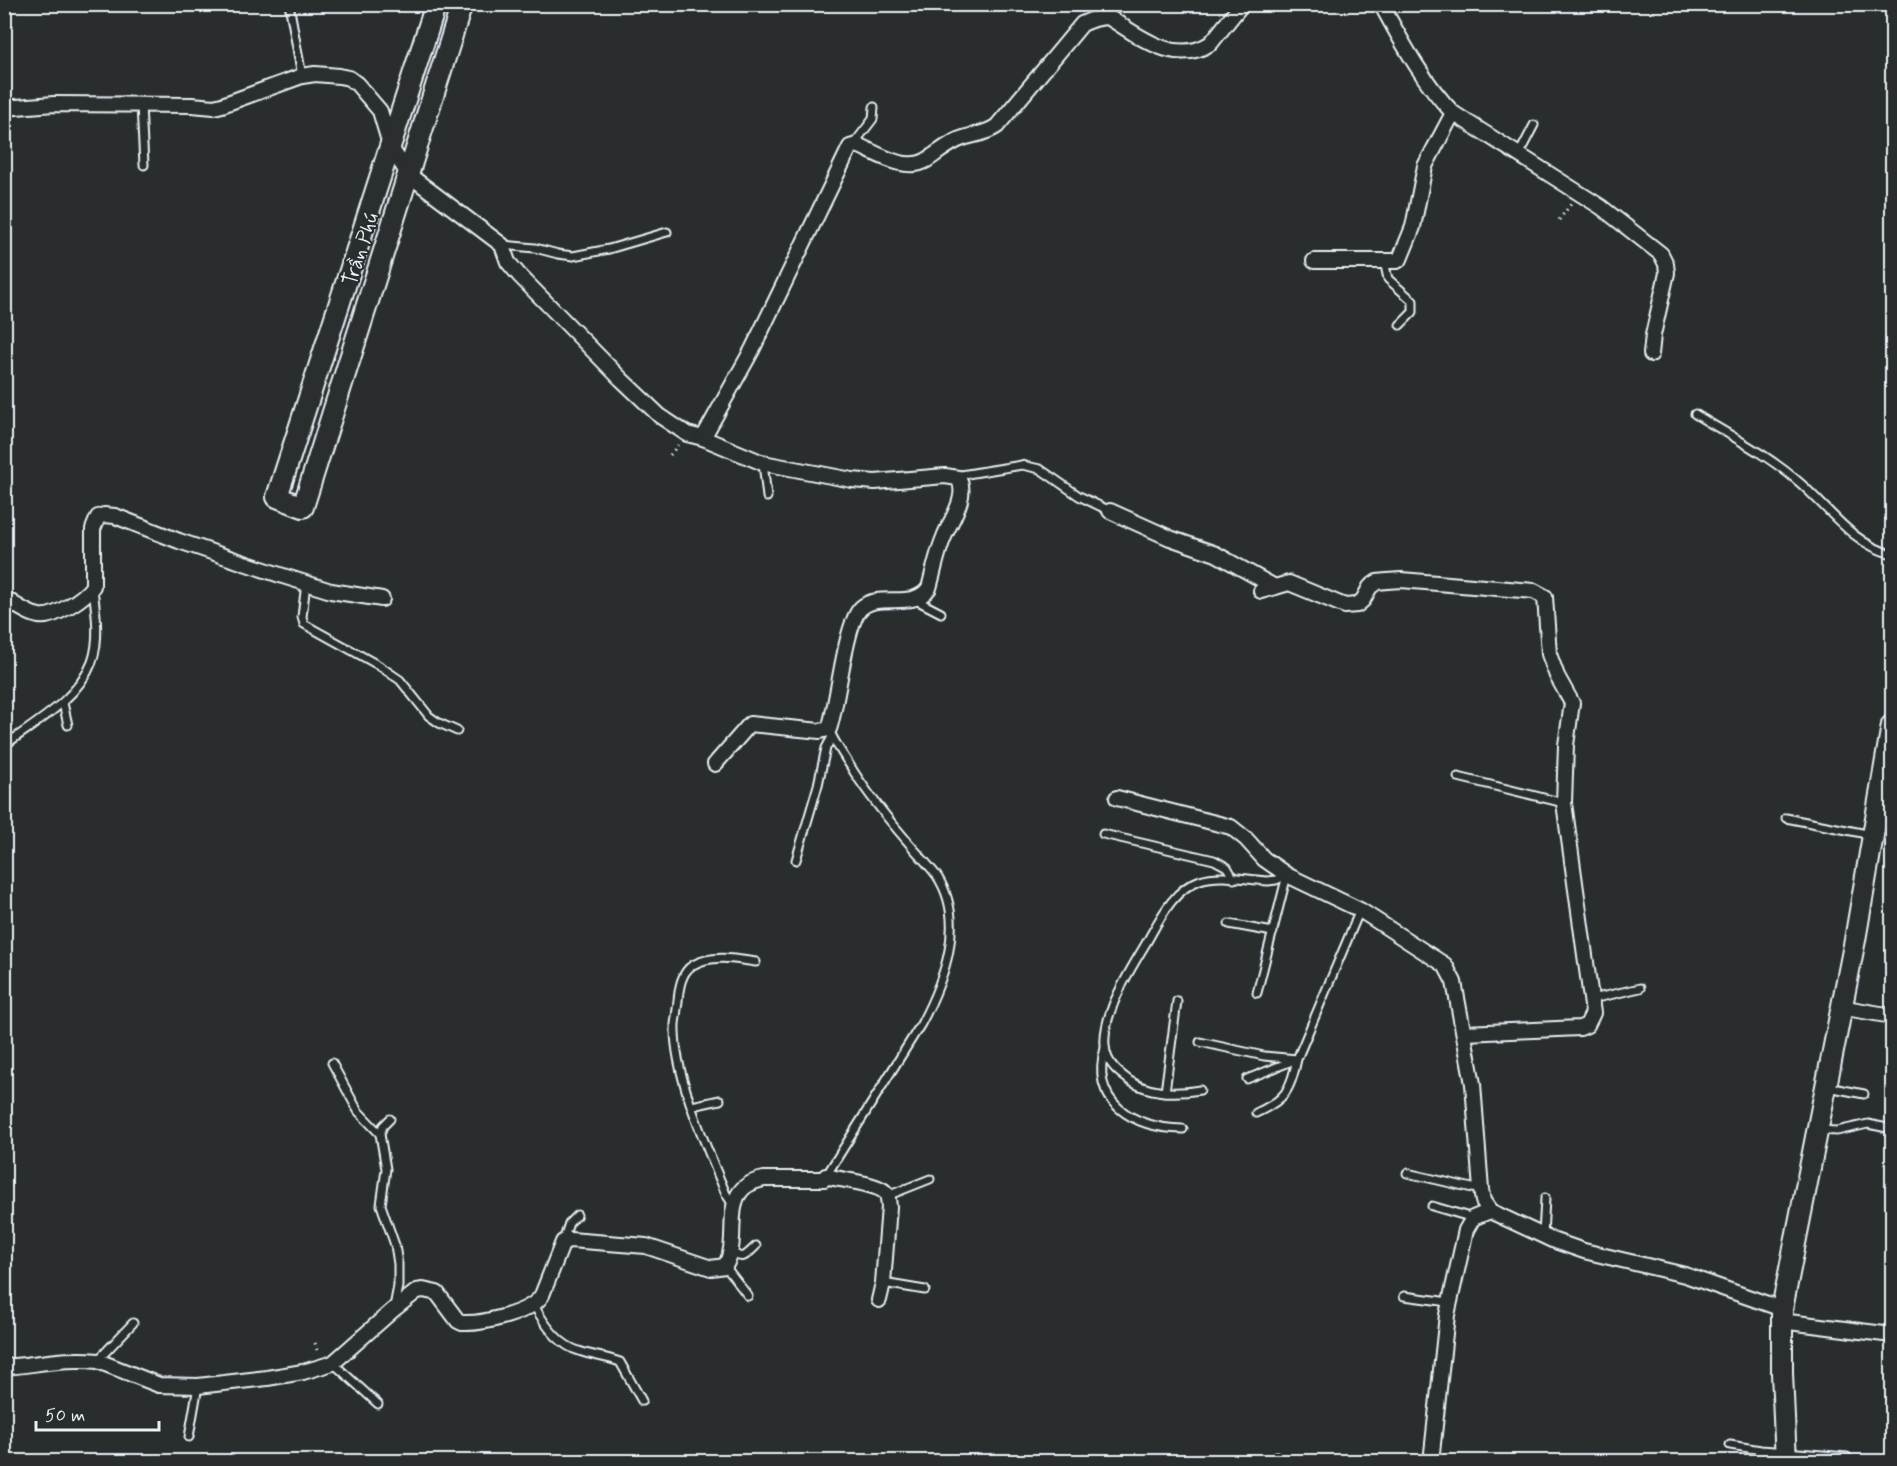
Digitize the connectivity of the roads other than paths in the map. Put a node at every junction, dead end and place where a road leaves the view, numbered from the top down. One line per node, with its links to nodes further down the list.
1 (290, 4): 6 (lane)
2 (436, 4): 13 (main road, Trần Phú)
3 (462, 4): 16 (main road, Trần Phú)
4 (1242, 4): 12 (street)
5 (1381, 4): 10 (street)
6 (302, 76): 7 (street); 13 (street)
7 (141, 104): 9 (street); 15 (lane)
8 (874, 107): 12 (lane)
9 (4, 108)
10 (1453, 113): 14 (street); 20 (street)
11 (1534, 125): 14 (lane)
12 (853, 146): 24 (street)
13 (391, 148): 16 (street); 16 (main road, Trần Phú)
14 (1518, 155): 22 (street)
15 (144, 165)
16 (409, 174): 18 (street)
17 (667, 232): 18 (lane)
18 (502, 245): 24 (street)
19 (1314, 261): 20 (street)
20 (1384, 261): 21 (lane)
21 (1400, 325)
22 (1651, 354)
23 (1695, 414): 29 (lane)
24 (703, 438): 25 (street)
25 (763, 463): 26 (street); 27 (lane)
26 (954, 476): 28 (lane); 36 (street)
27 (766, 497)
28 (1110, 511): 32 (street)
29 (1893, 554)
30 (306, 583): 31 (street); 35 (street); 41 (lane)
31 (93, 586): 34 (street); 38 (lane)
32 (1275, 587): 33 (street); 47 (street)
33 (1261, 591)
34 (4, 598)
35 (382, 599)
36 (914, 599): 37 (lane); 42 (street)
37 (941, 613)
38 (63, 703): 39 (lane); 43 (lane)
39 (68, 725)
40 (1893, 725): 50 (main road)
41 (457, 731)
42 (831, 733): 44 (street); 51 (lane); 83 (lane)
43 (5, 745)
44 (715, 764)
45 (1458, 777): 47 (lane)
46 (1117, 798): 52 (street)
47 (1564, 803): 60 (street)
48 (1786, 818): 50 (lane)
49 (1103, 834): 53 (lane)
50 (1874, 835): 62 (main road)
51 (796, 860)
52 (1287, 875): 53 (lane); 54 (street); 56 (lane)
53 (1234, 879): 66 (lane)
54 (1360, 910): 64 (street); 67 (lane)
55 (1229, 924): 56 (lane)
56 (1273, 932): 59 (lane)
57 (756, 962): 75 (lane)
58 (1640, 988): 60 (lane)
59 (1257, 993)
60 (1592, 999): 64 (street)
61 (1177, 1001): 72 (lane)
62 (1840, 1007): 63 (street); 70 (main road)
63 (1893, 1016)
64 (1465, 1033): 85 (street)
65 (1200, 1042): 67 (lane)
66 (1105, 1047): 72 (lane); 78 (lane)
67 (1297, 1059): 69 (lane); 76 (lane)
68 (332, 1063): 81 (lane)
69 (1247, 1079)
70 (1826, 1087): 73 (lane); 80 (main road)
71 (1200, 1090): 72 (lane)
72 (1165, 1092)
73 (1864, 1094)
74 (720, 1100): 75 (lane)
75 (692, 1107): 88 (lane)
76 (1256, 1113)
77 (390, 1119): 81 (lane)
78 (1182, 1129)
79 (1893, 1129): 80 (lane)
80 (1818, 1130): 106 (main road)
81 (380, 1134): 105 (lane)
82 (1407, 1173): 85 (lane)
83 (826, 1176): 86 (street); 88 (street)
84 (930, 1179): 86 (lane)
85 (1481, 1190): 90 (street)
86 (887, 1196): 98 (street)
87 (1545, 1198): 93 (lane)
88 (734, 1205): 96 (street)
89 (1432, 1206): 92 (lane)
90 (1490, 1211): 92 (street); 93 (street)
91 (577, 1215): 94 (lane)
92 (1473, 1218): 103 (street)
93 (1543, 1236): 106 (street)
94 (563, 1242): 97 (street); 104 (street)
95 (756, 1246): 96 (lane)
96 (731, 1252): 97 (street)
97 (725, 1266): 100 (lane)
98 (883, 1283): 99 (lane); 102 (street)
99 (925, 1290)
100 (748, 1296)
101 (1404, 1296): 103 (lane)
102 (879, 1300)
103 (1449, 1302): 119 (street)
104 (534, 1305): 105 (street); 113 (lane)
105 (393, 1310): 110 (street)
106 (1782, 1315): 108 (street); 118 (main road)
107 (133, 1323): 109 (lane)
108 (1893, 1335)
109 (98, 1361): 111 (street); 112 (street)
110 (333, 1363): 112 (street); 114 (lane)
111 (4, 1367)
112 (198, 1386): 115 (lane)
113 (642, 1401)
114 (378, 1404)
115 (189, 1437)
116 (1730, 1445): 118 (lane)
117 (1847, 1456): 118 (lane)
118 (1785, 1457)
119 (1431, 1461)

